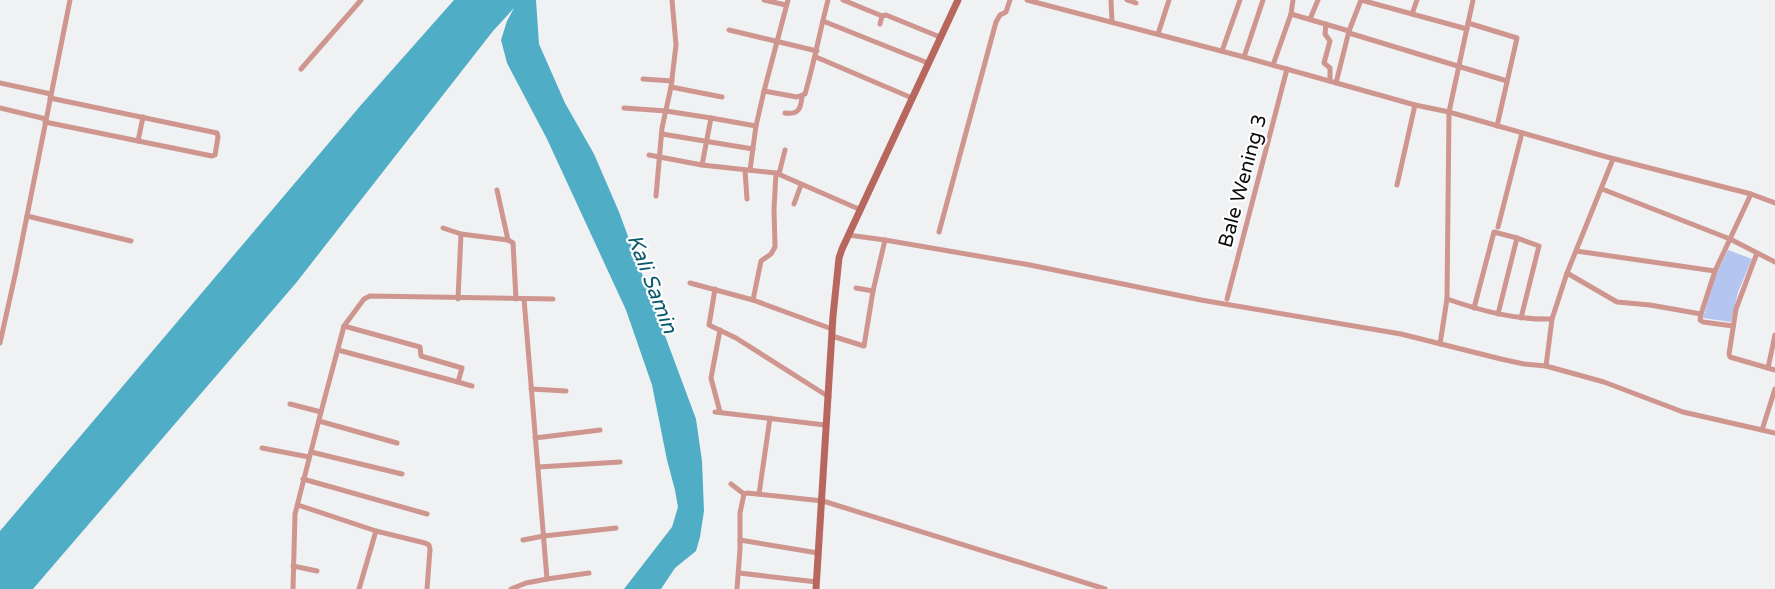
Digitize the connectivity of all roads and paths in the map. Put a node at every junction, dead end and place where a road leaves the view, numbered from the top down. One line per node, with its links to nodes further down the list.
1 (70, 0): 50 (street)
2 (361, 0): 42 (street)
3 (672, 0): 48 (street)
4 (764, 0): 20 (street)
5 (828, 0): 26 (street)
6 (843, 0): 24 (street)
7 (958, 0): 34 (street)
8 (1010, 0): 90 (street)
9 (1027, 0): 27 (street)
10 (1111, 0): 27 (street)
11 (1127, 0): 21 (street)
12 (1169, 0): 33 (street)
13 (1240, 0): 36 (street)
14 (1263, 0): 38 (street)
15 (1293, 0): 22 (street)
16 (1318, 0): 25 (street)
17 (1361, 0): 23 (street); 32 (street)
18 (1417, 0): 23 (street)
19 (1473, 0): 30 (street)
20 (787, 3): 35 (street)
21 (1136, 3)
22 (1291, 14): 25 (street); 40 (street)
23 (1412, 14): 30 (street)
24 (882, 16): 28 (street); 34 (street)
25 (1310, 19): 29 (street)
26 (823, 21): 37 (street); 39 (street)
27 (1112, 22): 33 (street)
28 (880, 24)
29 (1326, 24): 32 (street); 46 (street)
30 (1468, 26): 41 (street); 45 (street)
31 (729, 30): 35 (street)
32 (1349, 32): 41 (street); 46 (street)
33 (1158, 34): 36 (street)
34 (940, 37): 39 (street)
35 (776, 42): 37 (street); 49 (street)
36 (1222, 51): 38 (street)
37 (816, 54): 51 (street); 53 (street)
38 (1244, 57): 40 (street)
39 (928, 63): 53 (street)
40 (1273, 65): 43 (street)
41 (1458, 68): 45 (street); 58 (street)
42 (302, 69)
43 (1287, 69): 46 (street); 111 (street, Bale Wening 3)
44 (643, 80): 48 (street)
45 (1507, 81): 64 (street)
46 (1333, 82): 54 (street)
47 (0, 83): 50 (street)
48 (671, 84): 52 (street); 57 (street)
49 (764, 92): 51 (street); 63 (street)
50 (51, 96): 60 (street); 62 (street)
51 (802, 96): 59 (street)
52 (722, 97)
53 (912, 98): 86 (street)
54 (1415, 105): 58 (street); 78 (street)
55 (0, 108): 62 (street)
56 (624, 108): 57 (street)
57 (666, 111): 61 (street); 66 (street)
58 (1449, 112): 64 (street); 112 (street)
59 (786, 113)
60 (143, 117): 67 (street); 67 (street)
61 (711, 118): 63 (street); 68 (street)
62 (46, 120): 67 (street); 87 (street)
63 (756, 126): 69 (street)
64 (1497, 126): 65 (street)
65 (1522, 133): 73 (street); 88 (street)
66 (662, 134): 68 (street); 72 (street)
67 (138, 141)
68 (706, 141): 69 (street); 74 (street)
69 (753, 149): 75 (street)
70 (785, 150): 76 (street)
71 (649, 155): 72 (street)
72 (659, 155): 74 (street); 82 (street)
73 (1613, 159): 79 (street); 81 (street)
74 (702, 165): 75 (street)
75 (748, 170): 76 (street); 83 (street)
76 (777, 173): 77 (street); 113 (street)
77 (801, 184): 85 (street); 86 (street)
78 (1397, 184)
79 (1602, 189): 94 (street); 98 (street)
80 (497, 190): 95 (street)
81 (1751, 194): 84 (street); 94 (street)
82 (656, 196)
83 (747, 199)
84 (1775, 203)
85 (794, 204)
86 (861, 210): 92 (street)
87 (27, 216): 97 (street); 126 (street)
88 (1498, 227)
89 (443, 228): 91 (street)
90 (939, 232)
91 (461, 234): 95 (street); 107 (street)
92 (848, 235): 96 (street); 124 (street)
93 (1517, 238): 114 (street); 115 (street); 117 (street)
94 (1730, 239): 99 (street); 101 (street)
95 (508, 240): 108 (street)
96 (885, 240): 106 (street); 127 (street)
97 (131, 241)
98 (1576, 251): 101 (street); 102 (street)
99 (1757, 253): 100 (street); 122 (street)
100 (1775, 262)
101 (1715, 271): 116 (street)
102 (1567, 273): 116 (street); 118 (street)
103 (690, 283): 105 (street)
104 (856, 288): 106 (street)
105 (715, 289): 113 (street); 120 (street)
106 (873, 291): 124 (street)
107 (458, 299): 108 (street); 121 (street)
108 (516, 299): 109 (street)
109 (524, 299): 110 (street); 134 (street)
110 (553, 299)
111 (1227, 299)
112 (1448, 299): 114 (street); 127 (street)
113 (753, 300): 124 (street)
114 (1474, 308): 115 (street)
115 (1498, 314): 117 (street)
116 (1701, 314): 122 (street)
117 (1521, 318): 118 (street)
118 (1552, 320): 129 (street)
119 (702, 325): 120 (street)
120 (709, 325): 123 (street)
121 (344, 326): 128 (street); 132 (street)
122 (1733, 326): 130 (street)
123 (720, 330): 137 (street); 140 (street)
124 (832, 332): 137 (street)
125 (1775, 335): 130 (street)
126 (0, 343)
127 (1440, 344): 129 (street)
128 (338, 350): 132 (street); 139 (street)
129 (1546, 366): 144 (street)
130 (1768, 368): 131 (street)
131 (1775, 370)
132 (458, 382): 133 (street)
133 (472, 386)
134 (531, 389): 136 (street); 146 (street)
135 (1775, 389): 144 (street)
136 (566, 391)
137 (829, 397): 142 (street)
138 (290, 404): 139 (street)
139 (321, 412): 141 (street)
140 (770, 418): 142 (street); 156 (street)
141 (319, 421): 147 (street); 149 (street)
142 (825, 425): 157 (street)
143 (600, 430): 146 (street)
144 (1762, 430): 145 (street)
145 (1775, 433)
146 (535, 438): 151 (street)
147 (397, 443)
148 (262, 448): 149 (street)
149 (310, 454): 152 (street); 153 (street)
150 (620, 462): 151 (street)
151 (538, 467): 162 (street)
152 (402, 474)
153 (303, 479): 158 (street); 159 (street)
154 (731, 484): 155 (street)
155 (744, 494): 156 (street); 164 (street)
156 (759, 494): 157 (street)
157 (823, 501): 165 (street); 178 (street)
158 (297, 505): 161 (street); 166 (street)
159 (427, 514)
160 (616, 528): 162 (street)
161 (376, 531): 174 (street); 175 (street)
162 (544, 536): 163 (street); 170 (street)
163 (523, 540)
164 (740, 540): 165 (street); 169 (street)
165 (818, 553): 171 (street)
166 (293, 566): 167 (street); 173 (street)
167 (317, 571)
168 (589, 573): 170 (street)
169 (739, 573): 171 (street); 177 (street)
170 (547, 579): 172 (street)
171 (816, 585)
172 (526, 586): 176 (street)
173 (293, 589)
174 (359, 589)
175 (428, 589)
176 (511, 589)
177 (737, 589)
178 (1105, 589)

